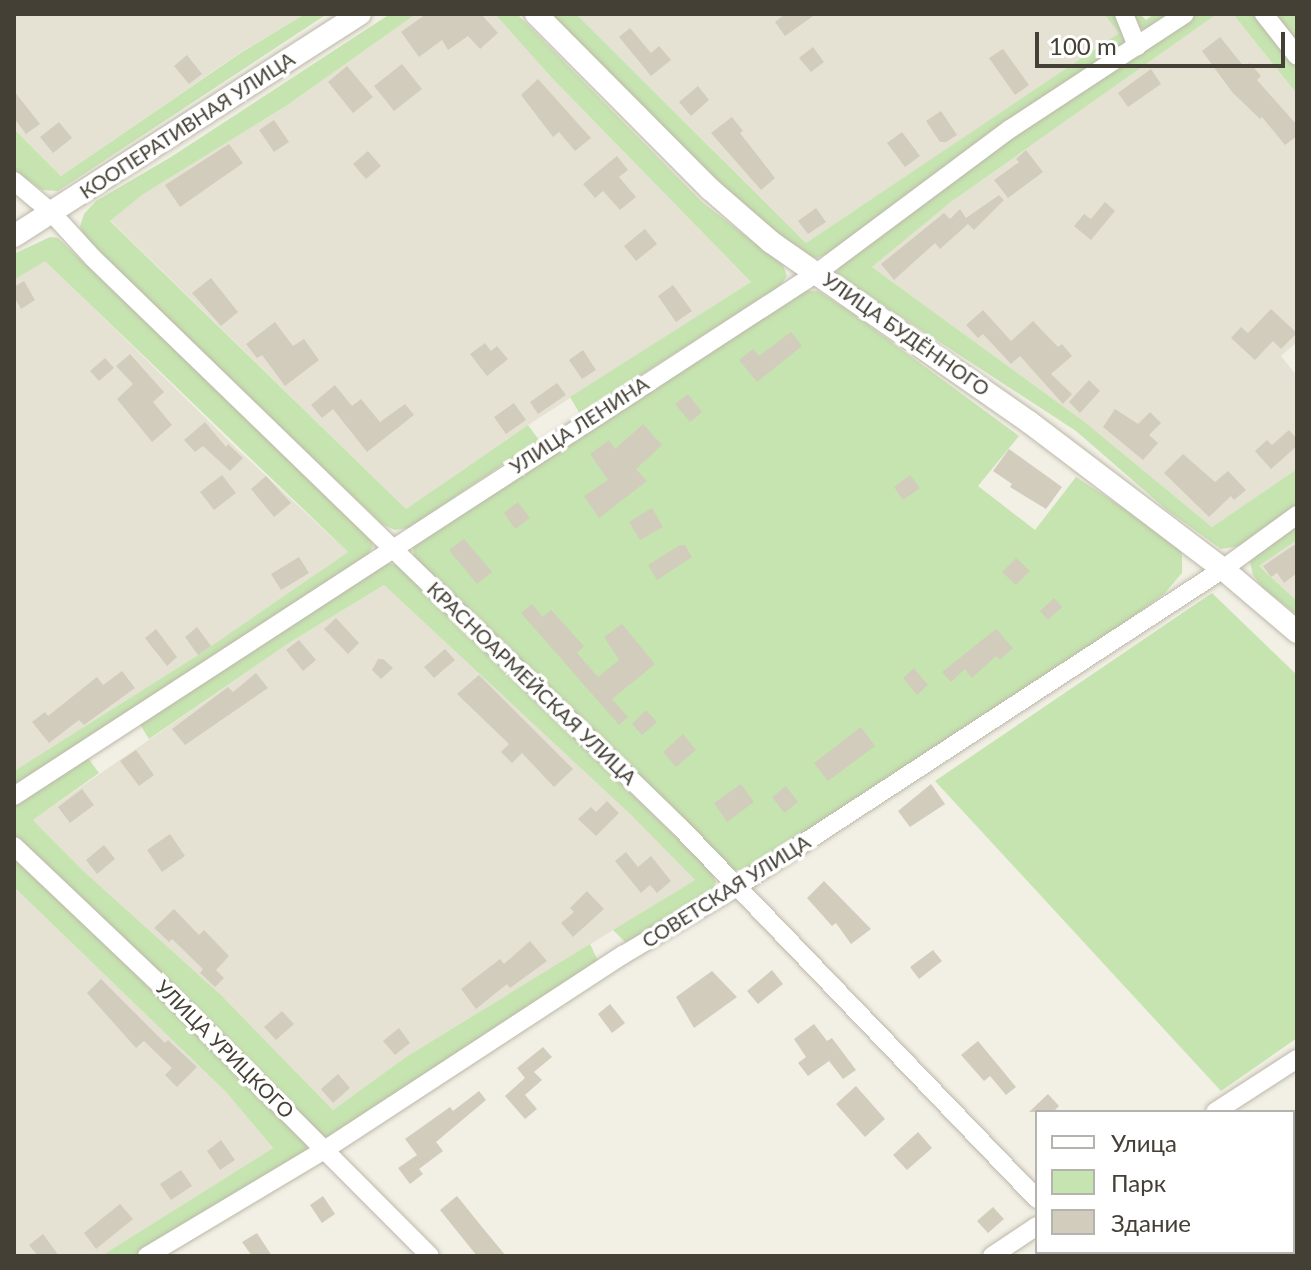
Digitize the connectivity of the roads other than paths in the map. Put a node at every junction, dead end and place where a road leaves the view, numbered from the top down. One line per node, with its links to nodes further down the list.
1 (360, 14): 9 (street, КООПЕРАТИВНАЯ УЛИЦА)
2 (536, 14): 11 (street, УЛИЦА БУДЁННОГО)
3 (1124, 14): 6 (street)
4 (1185, 14): 6 (street, УЛИЦА ЛЕНИНА)
5 (1264, 14): 7 (street)
6 (1137, 46): 11 (street, УЛИЦА ЛЕНИНА)
7 (1297, 56)
8 (14, 181): 9 (street, КРАСНОАРМЕЙСКАЯ УЛИЦА)
9 (51, 212): 10 (street, КООПЕРАТИВНАЯ УЛИЦА); 13 (street, КРАСНОАРМЕЙСКАЯ УЛИЦА)
10 (14, 236)
11 (818, 272): 13 (street, УЛИЦА ЛЕНИНА); 14 (street, УЛИЦА БУДЁННОГО)
12 (1297, 515): 14 (street, СОВЕТСКАЯ УЛИЦА)
13 (392, 548): 16 (street, УЛИЦА ЛЕНИНА); 18 (street, КРАСНОАРМЕЙСКАЯ УЛИЦА)
14 (1223, 569): 15 (street, УЛИЦА БУДЁННОГО); 18 (street, СОВЕТСКАЯ УЛИЦА)
15 (1297, 632)
16 (14, 796)
17 (14, 846): 21 (street, УЛИЦА УРИЦКОГО)
18 (735, 888): 21 (street, СОВЕТСКАЯ УЛИЦА); 22 (street, КРАСНОАРМЕЙСКАЯ УЛИЦА)
19 (1297, 1059): 20 (street)
20 (1218, 1110)
21 (326, 1149): 24 (street, СОВЕТСКАЯ УЛИЦА); 25 (street, УЛИЦА УРИЦКОГО)
22 (1035, 1197)
23 (1035, 1227): 26 (street)
24 (147, 1256)
25 (430, 1256)
26 (992, 1256)

